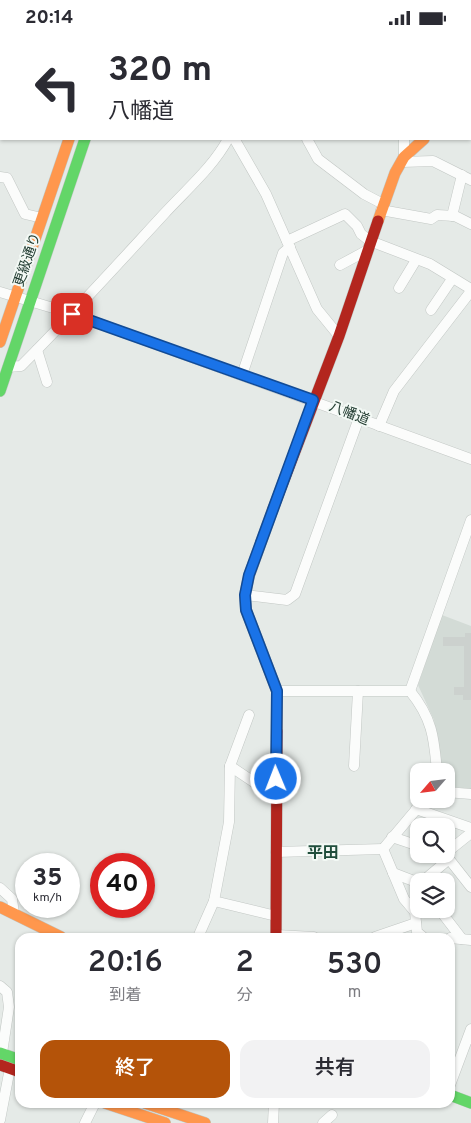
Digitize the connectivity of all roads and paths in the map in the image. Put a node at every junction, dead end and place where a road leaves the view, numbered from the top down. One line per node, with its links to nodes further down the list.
1 (69, 140): 13 (street, 更級通り)
2 (85, 140): 24 (street, 更級通り)
3 (232, 140): 26 (street)
4 (234, 140): 15 (street)
5 (308, 140): 11 (street)
6 (404, 140): 8 (street)
7 (423, 140): 8 (street)
8 (403, 159): 10 (street); 11 (street)
9 (0, 177): 13 (street)
10 (467, 177): 12 (street)
11 (382, 207): 12 (street); 16 (street)
12 (452, 216): 14 (street)
13 (42, 218): 23 (street, 更級通り)
14 (471, 224)
15 (288, 244): 16 (street); 27 (street); 31 (street)
16 (368, 246): 17 (street); 18 (street); 27 (street)
17 (416, 260): 19 (street); 20 (street)
18 (340, 265)
19 (452, 279): 21 (street); 25 (street)
20 (399, 288)
21 (471, 290): 36 (street)
22 (0, 292): 23 (street, 八幡道)
23 (15, 297): 24 (street, 八幡道); 28 (street, 更級通り)
24 (30, 303): 26 (street, 八幡道); 30 (street, 更級通り)
25 (431, 310)
26 (72, 314): 29 (street); 31 (street, 八幡道)
27 (339, 336): 34 (street)
28 (0, 343)
29 (37, 350): 30 (street); 32 (street)
30 (8, 367): 33 (street, 更級通り)
31 (242, 375): 34 (street, 八幡道)
32 (47, 383)
33 (0, 391)
34 (313, 400): 35 (street, 八幡道); 39 (street)
35 (359, 418): 36 (street, 八幡道); 39 (street)
36 (379, 426): 37 (street, 八幡道)
37 (471, 459)
38 (471, 520): 42 (street)
39 (245, 595): 40 (street)
40 (277, 691): 41 (street); 49 (street)
41 (358, 691): 42 (street); 46 (street)
42 (410, 691): 44 (street)
43 (249, 715): 45 (street)
44 (436, 763)
45 (230, 766): 49 (street); 65 (street)
46 (354, 766)
47 (455, 793): 48 (street)
48 (471, 794)
49 (276, 797): 57 (street)
50 (416, 809): 51 (street); 53 (street)
51 (471, 828)
52 (471, 833): 55 (street)
53 (392, 837): 54 (street); 56 (street)
54 (410, 842)
55 (455, 848)
56 (383, 849): 57 (street); 60 (street)
57 (276, 851): 68 (street)
58 (440, 863): 61 (street)
59 (453, 863): 63 (street)
60 (393, 873): 62 (street); 70 (street)
61 (430, 873)
62 (410, 880)
63 (471, 887)
64 (0, 888): 67 (street)
65 (214, 901): 68 (street); 72 (street)
66 (0, 907): 67 (street)
67 (14, 914): 71 (street)
68 (276, 916): 73 (street)
69 (447, 918): 76 (street)
70 (416, 923): 74 (street); 75 (street)
71 (53, 933)
72 (200, 933)
73 (276, 933)
74 (387, 933)
75 (418, 933)
76 (466, 940)
77 (0, 985): 79 (street)
78 (471, 1029): 80 (street)
79 (6, 1062): 88 (street)
80 (455, 1072)
81 (455, 1097): 82 (street)
82 (471, 1103)
83 (92, 1108): 89 (street)
84 (120, 1108): 90 (street)
85 (160, 1108): 91 (street)
86 (274, 1108): 92 (street)
87 (332, 1115): 93 (street)
88 (0, 1120)
89 (85, 1123)
90 (165, 1123)
91 (205, 1123)
92 (275, 1123)
93 (322, 1123)

